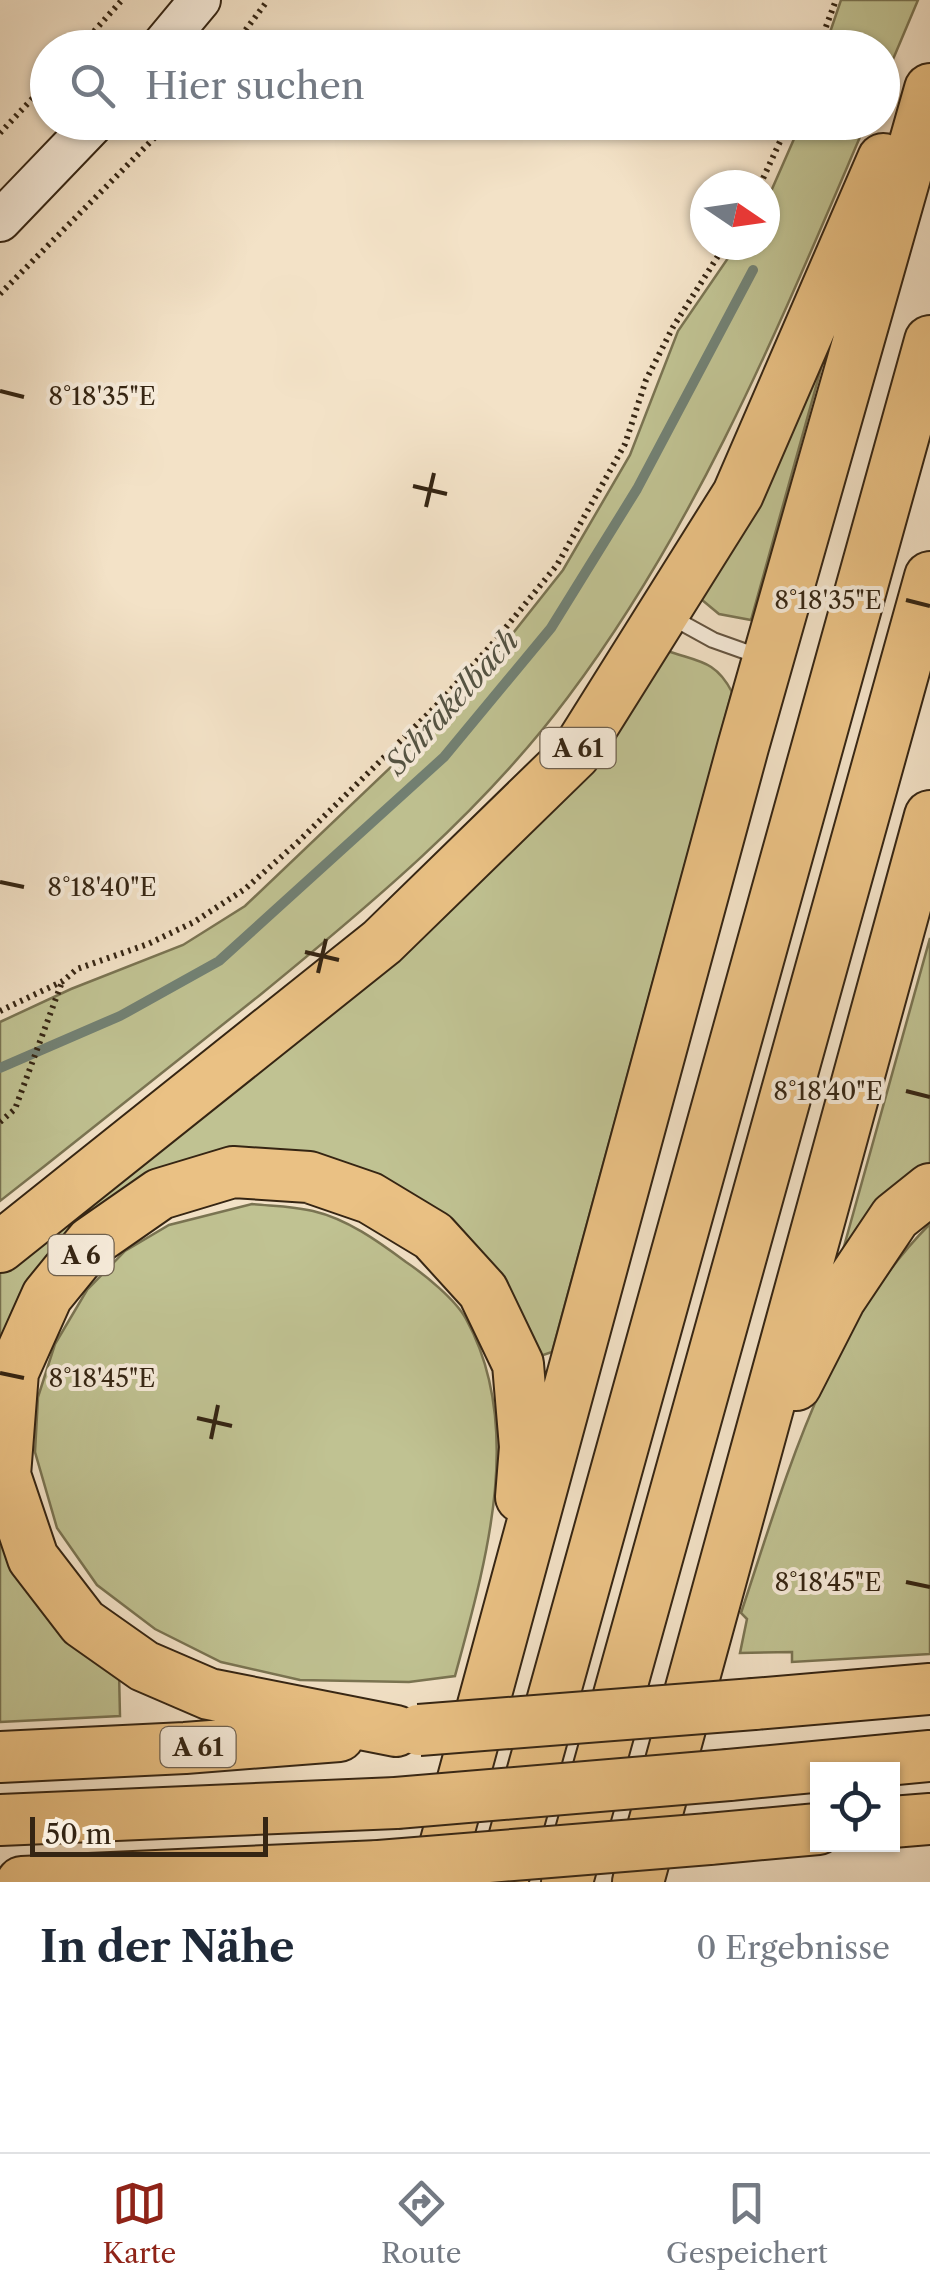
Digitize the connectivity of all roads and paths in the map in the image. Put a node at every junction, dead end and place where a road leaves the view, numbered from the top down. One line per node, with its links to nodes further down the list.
1 (122, 0): 5 (path)
2 (200, 0): 6 (main road)
3 (268, 0): 7 (path)
4 (836, 0): 8 (path)
5 (95, 30)
6 (175, 30)
7 (246, 30)
8 (825, 30)
9 (930, 71): 12 (highway, A 61)
10 (930, 89): 25 (highway)
11 (30, 100): 13 (path)
12 (900, 125)
13 (2, 129)
14 (78, 140): 19 (main road)
15 (152, 140): 21 (path)
16 (781, 140): 18 (path)
17 (891, 140): 24 (highway, A 61)
18 (767, 170)
19 (0, 221)
20 (715, 260): 27 (path)
21 (0, 294)
22 (930, 342): 44 (highway)
23 (930, 577): 45 (highway)
24 (663, 613): 25 (lane); 31 (highway, A 61)
25 (768, 660): 33 (highway)
26 (930, 816): 32 (highway)
27 (63, 981): 28 (path); 29 (path)
28 (0, 1011)
29 (0, 1122)
30 (930, 1188): 32 (highway)
31 (0, 1247)
32 (748, 1478): 46 (highway)
33 (523, 1564): 35 (highway, A 6); 43 (highway)
34 (930, 1689): 35 (highway, bridge)
35 (408, 1730): 37 (highway, A 61)
36 (930, 1756): 39 (highway, bridge)
37 (0, 1757)
38 (930, 1819): 40 (highway)
39 (0, 1820)
40 (900, 1821)
41 (810, 1830): 42 (highway, bridge)
42 (22, 1882)
43 (435, 1882)
44 (502, 1882)
45 (568, 1882)
46 (638, 1882)

